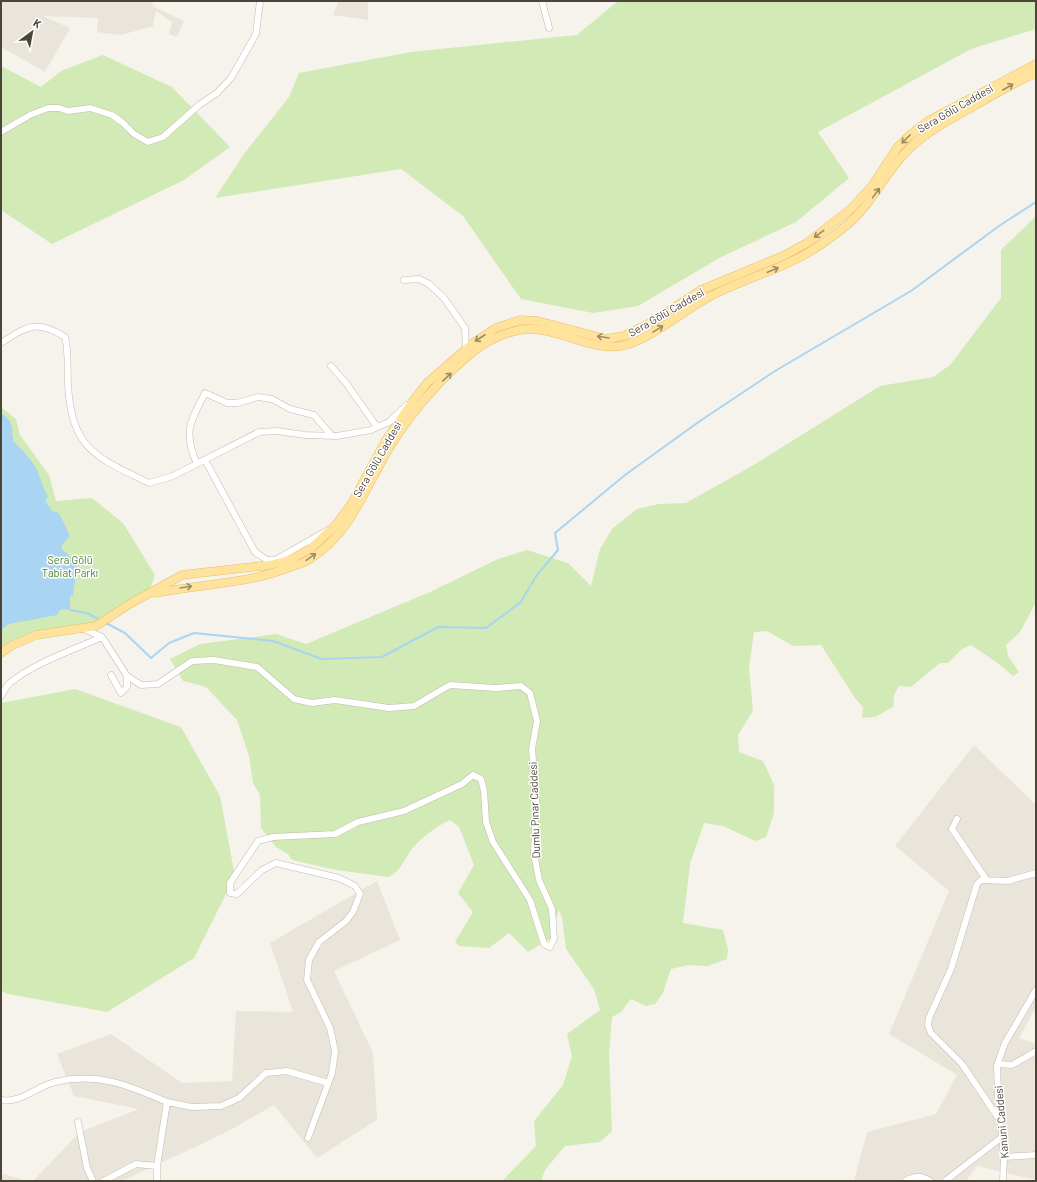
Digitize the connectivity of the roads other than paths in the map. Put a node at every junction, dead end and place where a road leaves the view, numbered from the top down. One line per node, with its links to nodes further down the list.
1 (260, 1): 6 (street)
2 (542, 1): 3 (street)
3 (549, 28)
4 (1036, 64): 9 (main road, Sera Gölü Caddesi, one-way to 9)
5 (1036, 73): 10 (main road, Sera Gölü Caddesi, one-way to 5)
6 (1, 132)
7 (404, 280): 9 (street)
8 (1, 343): 17 (street)
9 (466, 348): 10 (street); 13 (main road, Sera Gölü Caddesi)
10 (467, 359): 12 (main road, Sera Gölü Caddesi, one-way to 10)
11 (331, 366): 14 (street)
12 (429, 393): 13 (street); 18 (main road, Sera Gölü Caddesi)
13 (415, 398): 14 (street); 19 (main road, Sera Gölü Caddesi)
14 (377, 427): 15 (street)
15 (332, 436): 16 (street); 17 (street)
16 (206, 460): 17 (street); 19 (street)
17 (197, 464)
18 (356, 511): 19 (street); 20 (main road, Sera Gölü Caddesi, one-way to 18)
19 (336, 525): 20 (main road, Sera Gölü Caddesi)
20 (148, 595): 21 (main road, Sera Gölü Caddesi)
21 (84, 629): 22 (street); 23 (main road, Sera Gölü Caddesi)
22 (102, 637): 25 (street); 26 (street)
23 (1, 653)
24 (111, 675): 25 (street)
25 (127, 676): 33 (street, Dumlu Pınar Caddesi)
26 (1, 696)
27 (957, 819): 29 (street)
28 (1036, 873): 29 (street)
29 (986, 879): 37 (street)
30 (1036, 990): 32 (street, Kanuni Caddesi)
31 (1036, 1051): 32 (street)
32 (998, 1064): 37 (street, Kanuni Caddesi)
33 (328, 1083): 35 (street); 39 (street, Dumlu Pınar Caddesi)
34 (1, 1100): 35 (street)
35 (167, 1102): 42 (street)
36 (78, 1122): 43 (street)
37 (1000, 1122): 38 (street, Kanuni Caddesi)
38 (1002, 1136): 41 (street, Kanuni Caddesi); 48 (street)
39 (308, 1138)
40 (1036, 1156): 41 (street)
41 (1004, 1157): 49 (street, Kanuni Caddesi)
42 (157, 1166): 44 (street); 45 (street)
43 (93, 1181)
44 (104, 1181)
45 (157, 1181)
46 (905, 1181): 47 (street)
47 (930, 1181)
48 (945, 1181)
49 (1003, 1181)

